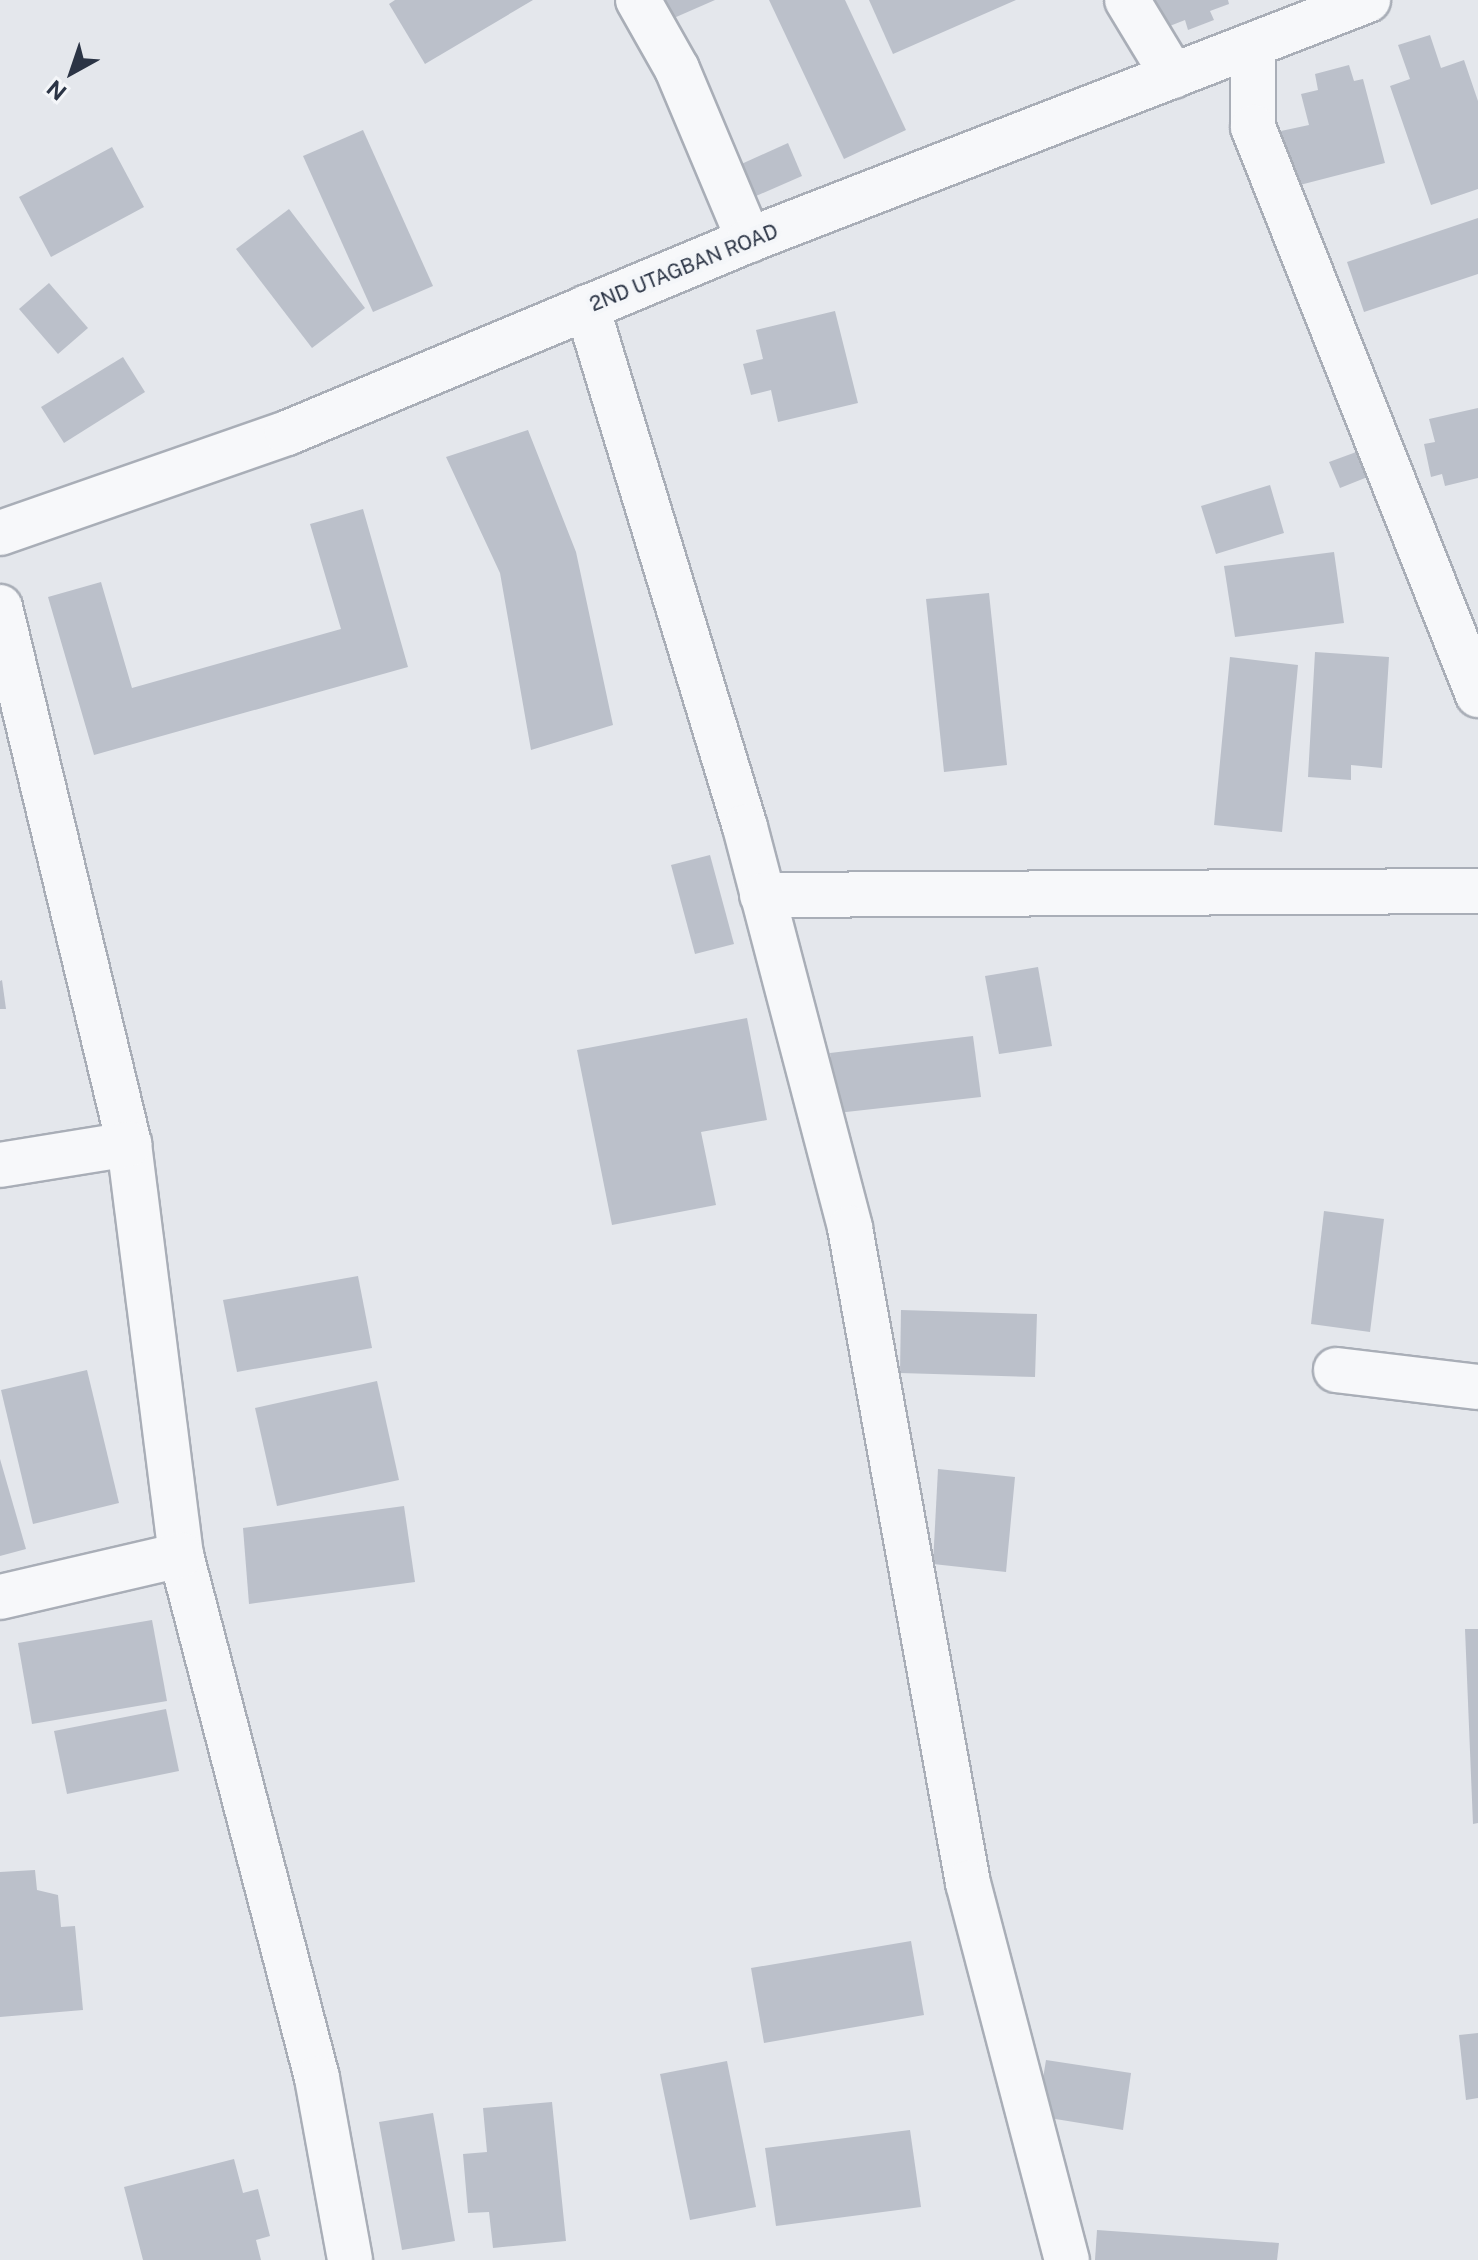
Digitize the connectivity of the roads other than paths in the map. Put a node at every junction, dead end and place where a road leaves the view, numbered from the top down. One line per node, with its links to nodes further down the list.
1 (638, 0): 6 (street)
2 (1127, 0): 5 (street)
3 (1368, 0): 4 (street, 2ND UTAGBAN ROAD)
4 (1253, 45): 5 (street, 2ND UTAGBAN ROAD); 10 (street)
5 (1173, 76): 6 (street, 2ND UTAGBAN ROAD)
6 (749, 240): 7 (street, 2ND UTAGBAN ROAD)
7 (587, 307): 8 (street, 2ND UTAGBAN ROAD); 12 (street)
8 (0, 533)
9 (0, 607): 13 (street)
10 (1478, 695)
11 (1478, 891): 12 (street)
12 (762, 895): 20 (street)
13 (129, 1144): 14 (street); 17 (street)
14 (0, 1165)
15 (1336, 1370): 16 (street)
16 (1478, 1387)
17 (181, 1555): 18 (street); 19 (street)
18 (0, 1597)
19 (350, 2260)
20 (1067, 2260)

